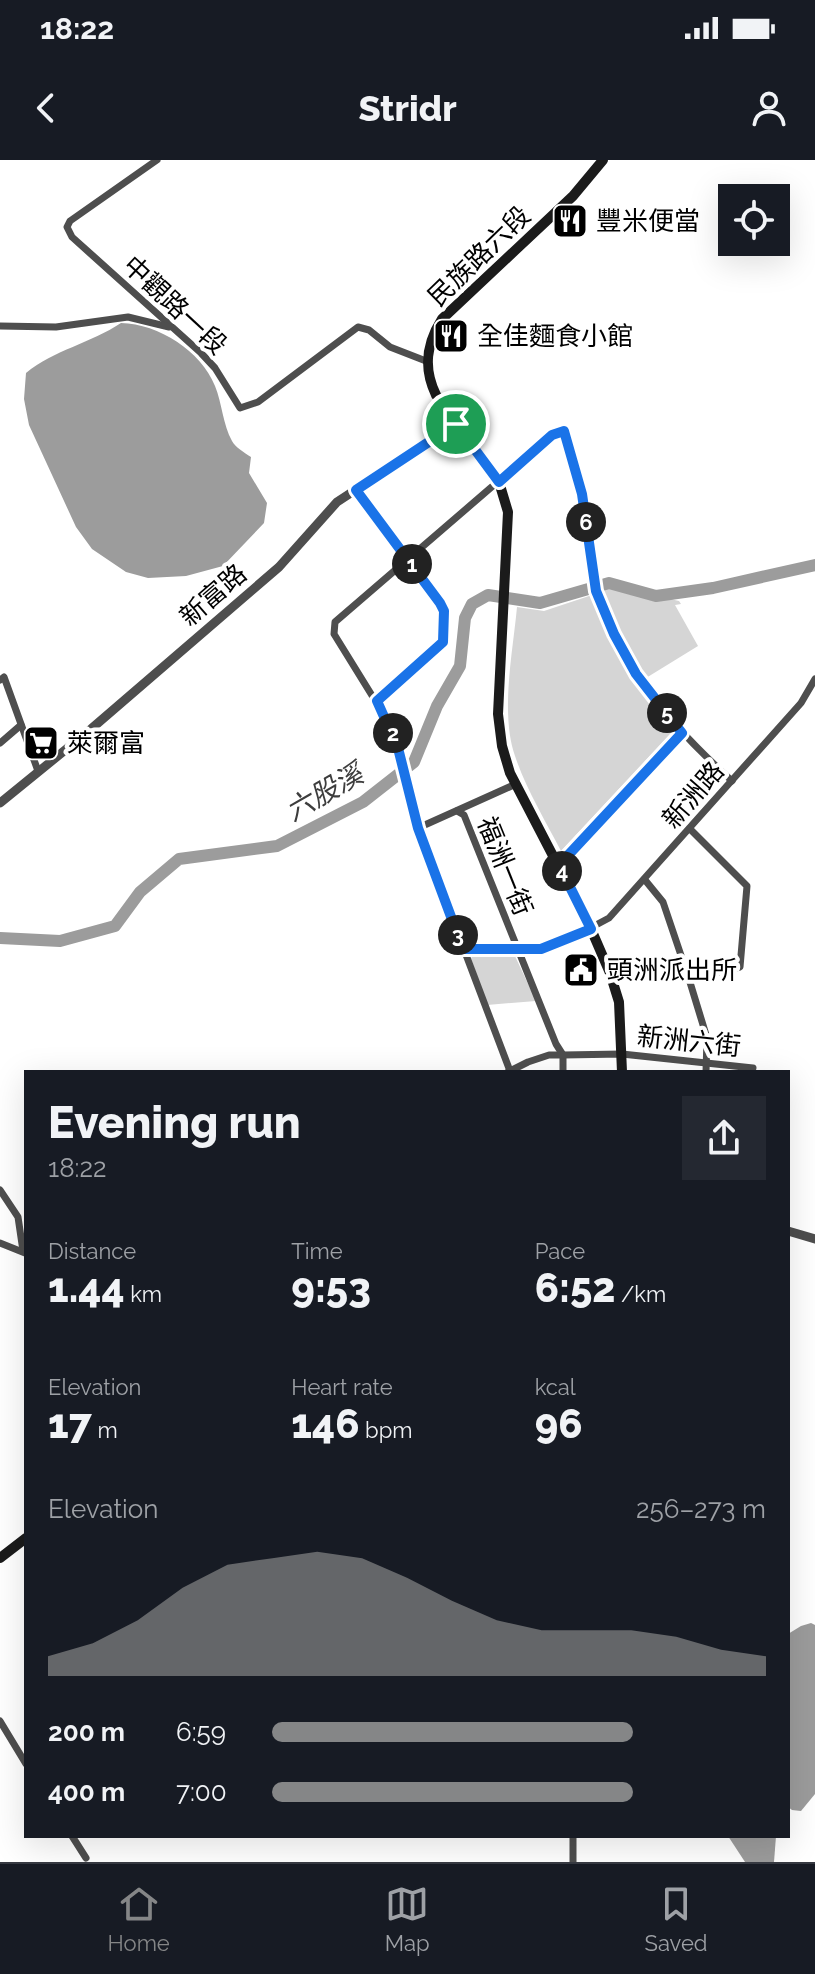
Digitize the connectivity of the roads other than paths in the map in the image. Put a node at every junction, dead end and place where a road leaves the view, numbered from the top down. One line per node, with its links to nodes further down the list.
1 (157, 160): 4 (street, 中觀路一段)
2 (603, 160): 5 (main road, 民族路六段)
3 (0, 326): 4 (street)
4 (171, 327): 5 (street, 中觀路一段)
5 (426, 361): 6 (main road)
6 (456, 424): 7 (main road); 8 (street, 新富路)
7 (499, 482): 9 (street); 14 (street); 18 (main road)
8 (356, 490): 9 (street); 16 (street, 新富路)
9 (409, 560): 12 (street); 12 (street)
10 (2, 679): 13 (street)
11 (815, 679): 17 (street, 新洲路)
12 (377, 701): 21 (street)
13 (21, 725): 15 (street); 16 (street)
14 (682, 733): 17 (street); 23 (street)
15 (0, 743)
16 (38, 771): 19 (street, 新富路)
17 (732, 781): 22 (street, 新洲路)
18 (516, 784): 20 (street, 福洲一街); 23 (main road)
19 (0, 803)
20 (457, 811): 21 (street, 福洲一街); 27 (street, 福洲一街)
21 (418, 828): 26 (street)
22 (690, 829): 24 (street, 新洲路); 28 (street)
23 (559, 865): 25 (main road)
24 (645, 880): 25 (street, 新洲路); 28 (street)
25 (591, 929): 27 (street, 新洲路); 29 (main road)
26 (463, 949): 27 (street, 新洲路); 33 (street)
27 (517, 949): 30 (street, 福洲一街)
28 (689, 979): 31 (street)
29 (622, 1054): 30 (street, 新洲六街); 31 (street, 新洲六街); 36 (main road)
30 (563, 1055): 34 (street, 新洲六街); 35 (street, 福洲一街)
31 (707, 1068): 32 (street, 新洲六街)
32 (753, 1068)
33 (509, 1070)
34 (511, 1070)
35 (563, 1070)
36 (622, 1070)
37 (0, 1190): 41 (street)
38 (790, 1232): 39 (street)
39 (815, 1239)
40 (0, 1243): 42 (street)
41 (24, 1248)
42 (24, 1253)
43 (24, 1540): 44 (main road)
44 (0, 1558)
45 (0, 1721): 46 (street)
46 (24, 1761)
47 (73, 1838): 49 (street)
48 (573, 1838): 50 (street)
49 (86, 1858)
50 (573, 1862)

